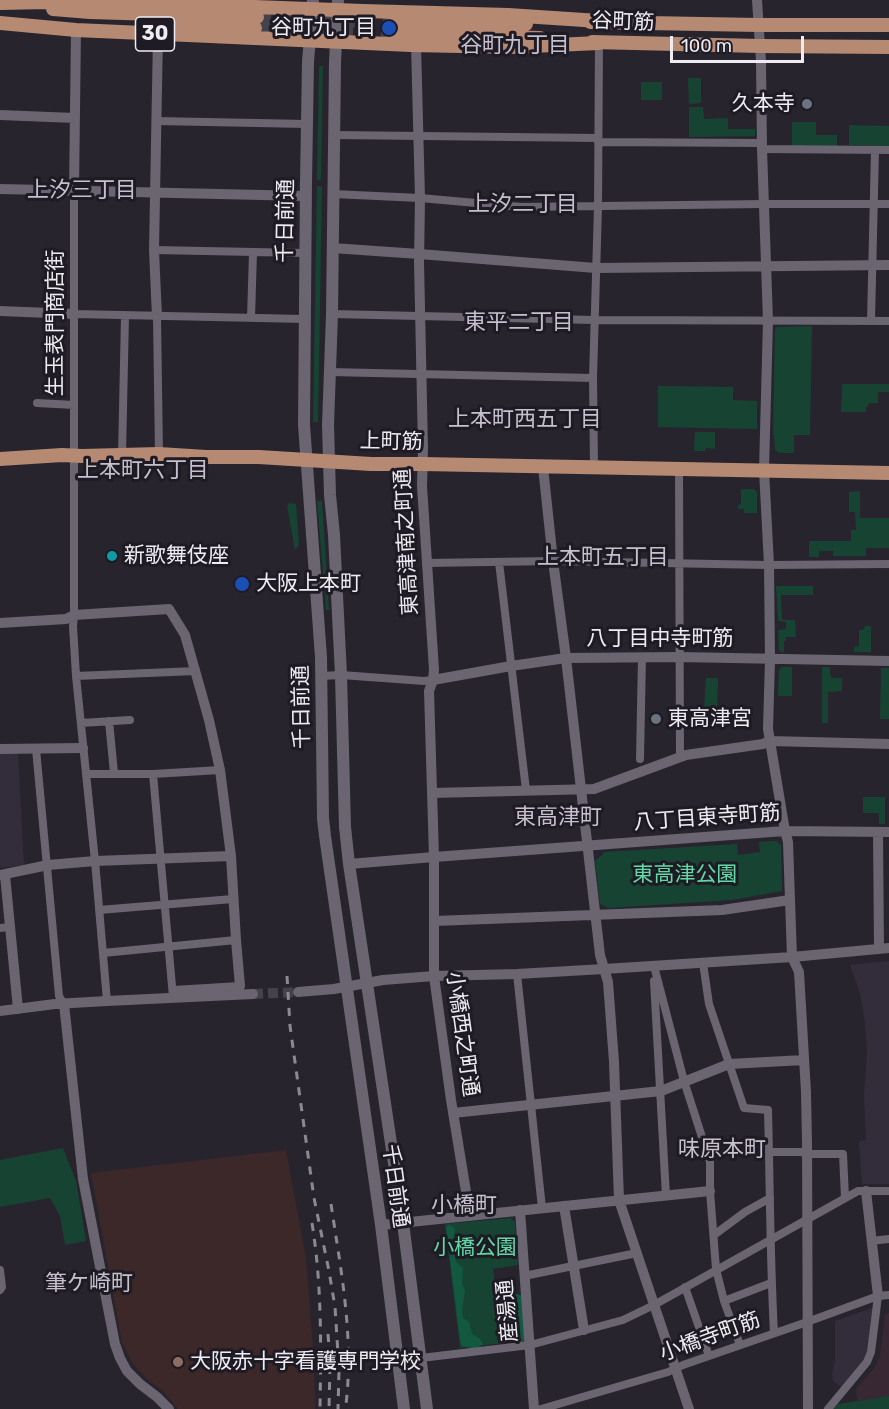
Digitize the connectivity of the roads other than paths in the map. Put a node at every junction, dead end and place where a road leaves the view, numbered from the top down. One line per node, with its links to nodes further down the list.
1 (61, 0): 3 (main road, 30); 4 (main road, 30)
2 (758, 0): 9 (street)
3 (181, 2): 5 (main road, 30)
4 (0, 4): 8 (main road, 30)
5 (313, 4): 6 (main road, 30); 13 (main road, 千日前通)
6 (338, 5): 7 (main road, 30); 14 (main road, 千日前通)
7 (599, 21): 9 (main road, 谷町筋 / 30); 15 (main road, 谷町筋 / 30)
8 (0, 23): 11 (main road, 30)
9 (759, 25): 10 (main road, 谷町筋 / 30); 17 (street)
10 (889, 25)
11 (76, 30): 12 (main road, 30); 20 (street)
12 (158, 35): 13 (main road, 30); 21 (street)
13 (310, 41): 14 (main road, 30); 22 (main road, 千日前通)
14 (336, 42): 16 (main road, 30); 23 (main road, 千日前通)
15 (599, 42): 16 (main road, 30); 17 (main road, 谷町筋 / 30); 25 (street)
16 (416, 45): 24 (street, 東高津南之町通)
17 (760, 46): 18 (main road, 谷町筋 / 30); 26 (street)
18 (889, 47)
19 (0, 115): 20 (street)
20 (75, 118): 30 (street)
21 (156, 121): 22 (street); 31 (street)
22 (307, 124): 33 (main road, 千日前通)
23 (334, 135): 24 (street); 32 (main road, 千日前通)
24 (418, 135): 25 (street); 34 (street, 東高津南之町通)
25 (598, 140): 26 (street); 38 (street)
26 (762, 146): 27 (street); 35 (street)
27 (875, 150): 28 (street); 36 (street)
28 (889, 150)
29 (0, 189): 30 (street)
30 (74, 190): 31 (street); 49 (street, 生玉表門商店街)
31 (155, 192): 33 (street); 40 (street)
32 (333, 194): 34 (street); 39 (main road, 千日前通)
33 (306, 196): 42 (main road, 千日前通)
34 (420, 198): 38 (street); 43 (street, 東高津南之町通)
35 (763, 204): 36 (street); 38 (street); 46 (street)
36 (874, 204): 37 (street); 44 (street)
37 (889, 204)
38 (598, 207): 47 (street)
39 (332, 248): 43 (street); 50 (main road, 千日前通)
40 (154, 250): 41 (street); 53 (street)
41 (253, 252): 42 (street); 54 (street)
42 (305, 253): 55 (main road, 千日前通)
43 (419, 254): 47 (street); 52 (street, 東高津南之町通)
44 (872, 265): 45 (street); 46 (street); 58 (street)
45 (889, 265)
46 (765, 266): 47 (street); 57 (street)
47 (596, 268): 56 (street)
48 (0, 311): 49 (street)
49 (75, 314): 51 (street); 64 (street, 生玉表門商店街)
50 (332, 314): 52 (street); 60 (main road, 千日前通)
51 (125, 316): 53 (street); 67 (street)
52 (419, 316): 56 (street); 61 (street, 東高津南之町通)
53 (157, 317): 54 (street); 65 (street)
54 (251, 318): 55 (street)
55 (304, 319): 69 (main road, 千日前通)
56 (594, 320): 57 (street); 62 (street)
57 (768, 321): 58 (street); 75 (street)
58 (871, 321): 59 (street)
59 (889, 321)
60 (330, 372): 61 (street); 70 (main road, 千日前通)
61 (421, 374): 62 (street); 71 (street, 東高津南之町通)
62 (593, 378): 73 (street)
63 (38, 403): 64 (street)
64 (74, 405): 66 (street, 生玉表門商店街)
65 (159, 454): 67 (main road, 上町筋); 69 (main road, 上町筋)
66 (74, 455): 67 (main road, 上町筋); 68 (main road, 上町筋); 83 (street, 生玉表門商店街)
67 (123, 455)
68 (0, 459)
69 (307, 460): 70 (main road, 上町筋); 94 (main road, 千日前通)
70 (330, 461): 71 (main road, 上町筋); 92 (main road, 千日前通)
71 (422, 464): 72 (main road, 上町筋); 79 (street, 東高津南之町通)
72 (543, 467): 73 (main road, 上町筋); 77 (street)
73 (594, 467): 74 (main road, 上町筋)
74 (679, 470): 75 (main road, 上町筋); 80 (street)
75 (764, 470): 76 (main road, 上町筋); 82 (street)
76 (889, 473)
77 (553, 561): 78 (street); 80 (street); 87 (street)
78 (499, 562): 79 (street); 90 (street)
79 (426, 563): 95 (street, 東高津南之町通)
80 (679, 564): 82 (street); 86 (street)
81 (889, 564): 82 (street)
82 (769, 565): 88 (street)
83 (74, 615): 84 (street); 91 (street); 93 (street, 生玉表門商店街)
84 (0, 623)
85 (642, 657): 86 (street, 八丁目中寺町筋); 87 (street, 八丁目中寺町筋); 105 (street)
86 (679, 657): 88 (street, 八丁目中寺町筋); 104 (street)
87 (566, 658): 90 (street, 八丁目中寺町筋); 111 (street)
88 (770, 660): 89 (street, 八丁目中寺町筋); 99 (street)
89 (889, 661)
90 (511, 666): 95 (street, 八丁目中寺町筋); 110 (street)
91 (196, 671): 93 (street); 106 (street)
92 (341, 675): 94 (street); 95 (street); 120 (main road, 千日前通)
93 (76, 676): 98 (street, 生玉表門商店街)
94 (321, 676): 142 (main road, 千日前通)
95 (433, 680): 112 (street, 東高津南之町通)
96 (130, 720): 97 (street)
97 (109, 721): 98 (street); 107 (street)
98 (81, 723): 101 (street, 生玉表門商店街)
99 (769, 741): 100 (street); 104 (street); 113 (street)
100 (889, 744)
101 (83, 748): 103 (street); 108 (street, 生玉表門商店街)
102 (0, 749): 103 (street)
103 (36, 749): 121 (street)
104 (680, 757): 105 (street)
105 (640, 765): 111 (street)
106 (220, 770): 109 (street); 116 (street)
107 (114, 773): 108 (street); 109 (street)
108 (86, 774): 119 (street, 生玉表門商店街)
109 (153, 774): 118 (street)
110 (526, 790): 111 (street); 112 (street)
111 (581, 790): 115 (street)
112 (432, 793): 117 (street, 東高津南之町通)
113 (785, 831): 114 (street, 八丁目東寺町筋); 115 (street, 八丁目東寺町筋); 124 (street)
114 (884, 832): 132 (street)
115 (586, 846): 117 (street, 八丁目東寺町筋); 127 (street)
116 (231, 856): 118 (street); 123 (street)
117 (434, 857): 120 (street, 八丁目東寺町筋); 128 (street, 小橋西之町通)
118 (161, 858): 119 (street); 125 (street)
119 (95, 861): 121 (street); 126 (street, 生玉表門商店街)
120 (349, 864): 140 (main road, 千日前通)
121 (48, 866): 122 (street); 147 (street)
122 (2, 875): 129 (street)
123 (233, 899): 125 (street); 130 (street)
124 (790, 900): 127 (street); 134 (street)
125 (165, 904): 126 (street); 131 (street)
126 (99, 910): 133 (street, 生玉表門商店街)
127 (595, 915): 128 (street); 137 (street)
128 (435, 921): 139 (street, 小橋西之町通)
129 (5, 927): 148 (street)
130 (236, 940): 131 (street); 141 (street)
131 (169, 946): 133 (street); 144 (street)
132 (884, 948): 134 (street)
133 (103, 953): 146 (street, 生玉表門商店街)
134 (792, 957): 135 (street); 150 (street)
135 (703, 963): 136 (street); 151 (street)
136 (654, 966): 137 (street); 152 (street); 153 (street)
137 (604, 969): 138 (street); 154 (street)
138 (517, 974): 139 (street); 155 (street)
139 (434, 976): 140 (street); 156 (street, 小橋西之町通)
140 (367, 983): 142 (street); 171 (main road, 千日前通)
141 (240, 986): 144 (street)
142 (347, 986): 143 (street); 172 (main road, 千日前通)
143 (298, 992)
144 (173, 993): 145 (street); 146 (street)
145 (253, 994)
146 (107, 1000): 147 (street)
147 (64, 1004): 148 (street); 196 (street)
148 (18, 1009): 149 (street)
149 (0, 1011)
150 (804, 1060): 151 (street); 158 (street)
151 (729, 1064): 152 (street); 157 (street)
152 (684, 1081): 153 (street); 159 (street)
153 (661, 1091): 154 (street); 162 (street)
154 (616, 1095): 155 (street); 165 (street)
155 (531, 1104): 156 (street); 167 (street)
156 (453, 1113): 169 (street, 小橋西之町通)
157 (769, 1152): 158 (street); 163 (street)
158 (807, 1154): 164 (street); 170 (street)
159 (710, 1191): 162 (street); 173 (street)
160 (866, 1191): 161 (street); 164 (street); 176 (street)
161 (889, 1191)
162 (666, 1196): 165 (street)
163 (770, 1198): 173 (street); 174 (street)
164 (845, 1198): 170 (street)
165 (620, 1200): 166 (street); 177 (street)
166 (564, 1206): 167 (street); 178 (street)
167 (542, 1208): 168 (street)
168 (520, 1210): 169 (street); 181 (street, 産湯通)
169 (470, 1216): 171 (street)
170 (807, 1220): 174 (street); 188 (street)
171 (403, 1223): 172 (street); 194 (main road, 千日前通)
172 (381, 1225): 197 (main road, 千日前通)
173 (714, 1235): 179 (street)
174 (771, 1239): 179 (street); 182 (street)
175 (889, 1239): 176 (street)
176 (872, 1241): 185 (street)
177 (637, 1253): 178 (street); 187 (street)
178 (574, 1265): 181 (street); 189 (street)
179 (716, 1269): 183 (street); 186 (street)
180 (0, 1270): 184 (street)
181 (525, 1276): 191 (street, 産湯通)
182 (771, 1283): 186 (street); 190 (street)
183 (685, 1287): 187 (street); 193 (street)
184 (0, 1290)
185 (884, 1295): 188 (street, 小橋寺町筋); 203 (street)
186 (724, 1300): 192 (street)
187 (654, 1305): 189 (street); 195 (street)
188 (807, 1322): 190 (street, 小橋寺町筋); 202 (street)
189 (584, 1330): 191 (street)
190 (774, 1333): 192 (street, 小橋寺町筋)
191 (530, 1345): 194 (street); 199 (street, 産湯通)
192 (740, 1345): 193 (street, 小橋寺町筋)
193 (709, 1356): 195 (street, 小橋寺町筋)
194 (421, 1358): 198 (main road, 千日前通)
195 (675, 1368): 200 (street, 小橋寺町筋); 201 (street)
196 (169, 1409)
197 (404, 1409)
198 (427, 1409)
199 (534, 1409)
200 (541, 1409)
201 (689, 1409)
202 (808, 1409)
203 (828, 1409)

